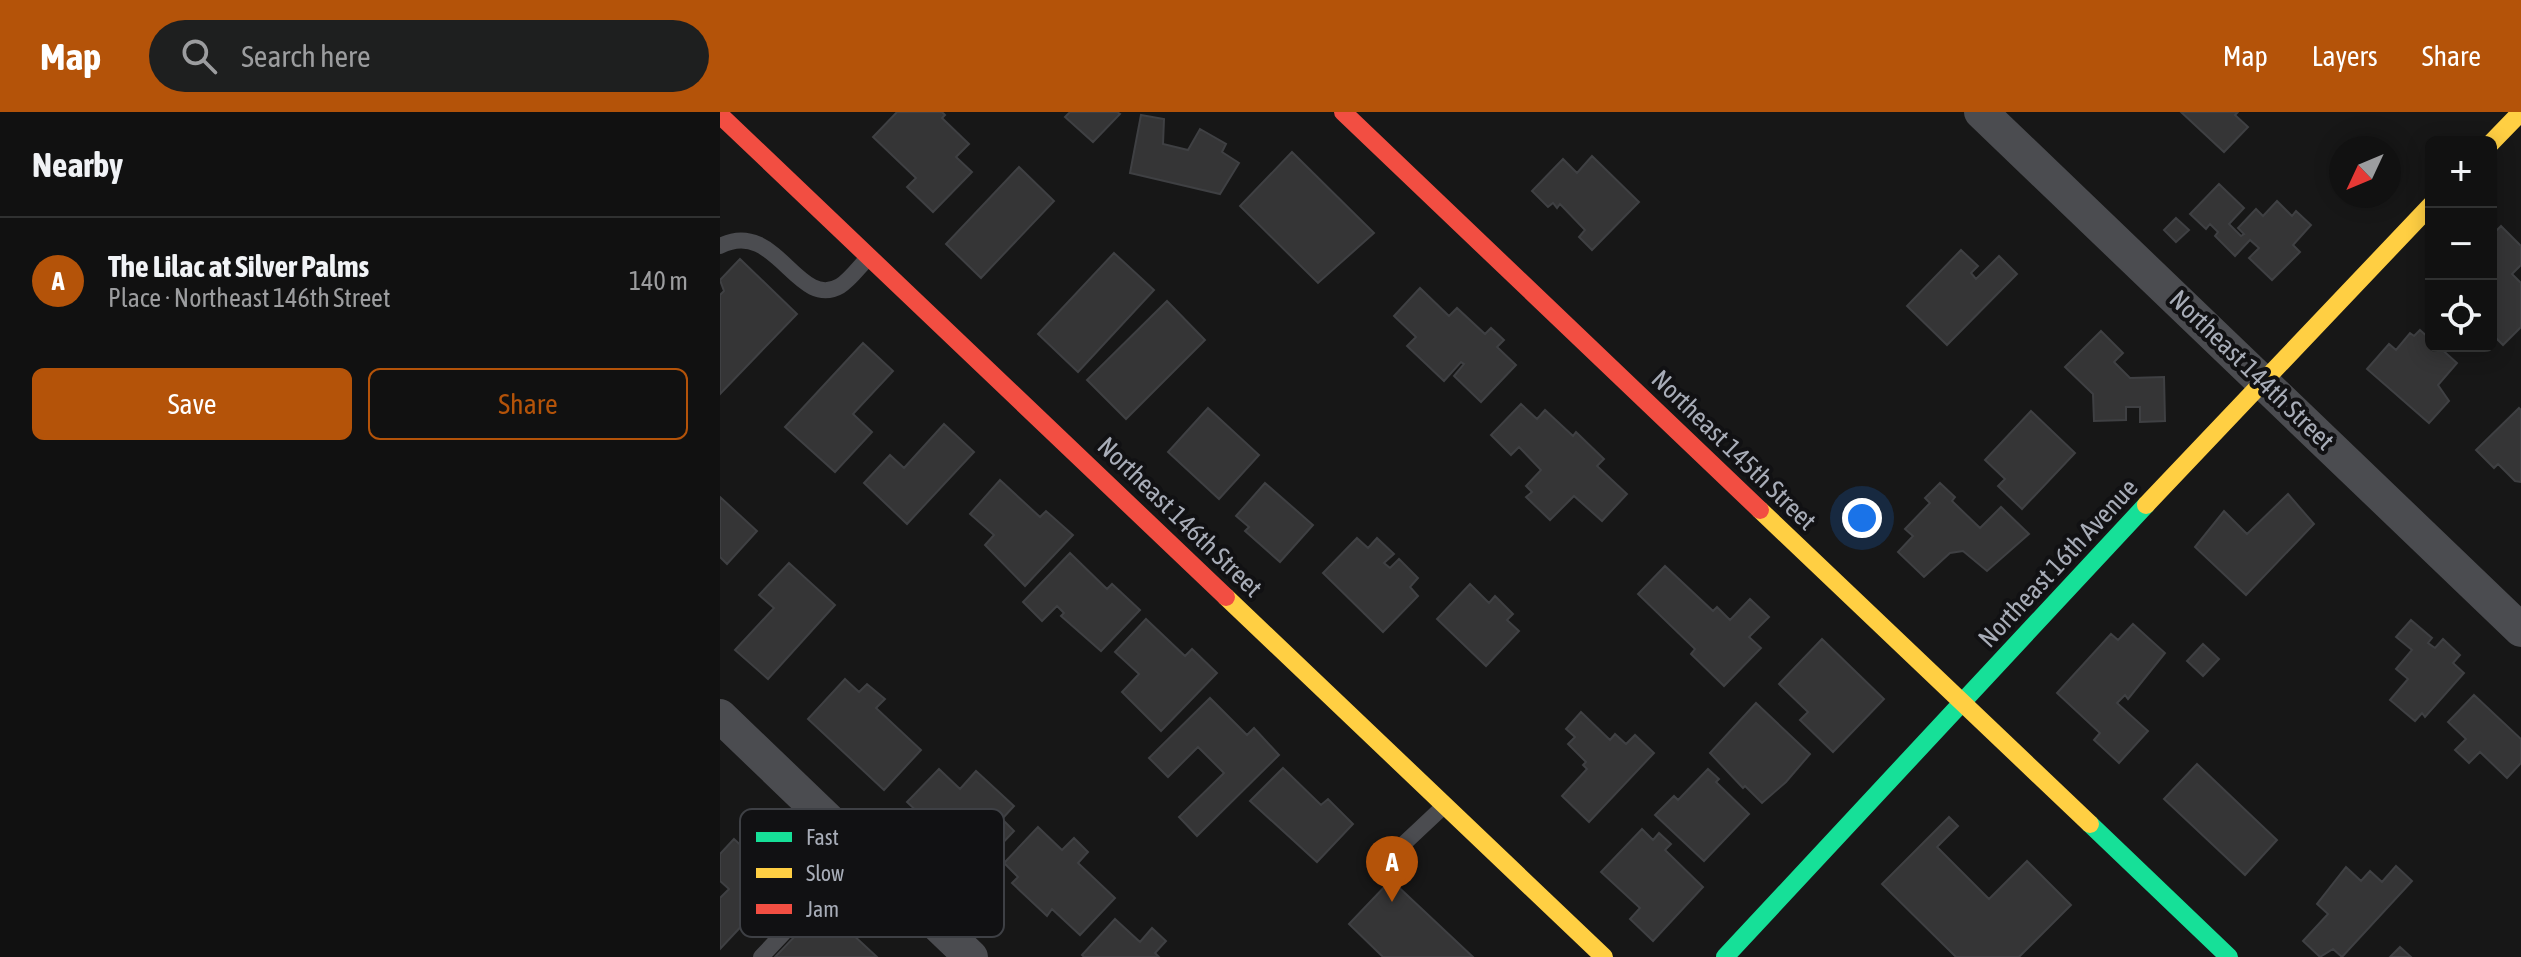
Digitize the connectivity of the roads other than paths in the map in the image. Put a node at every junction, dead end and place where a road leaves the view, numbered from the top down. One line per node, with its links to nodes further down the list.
1 (1343, 112): 11 (street, Northeast 145th Street)
2 (1981, 112): 9 (street, Northeast 144th Street)
3 (2521, 112): 5 (street)
4 (720, 115): 8 (street, Northeast 146th Street)
5 (2497, 137)
6 (2428, 208): 9 (street, Northeast 16th Avenue)
7 (720, 246): 8 (lane)
8 (870, 256): 13 (street, Northeast 146th Street)
9 (2262, 380): 10 (street, Northeast 144th Street); 11 (street, Northeast 16th Avenue)
10 (2521, 630)
11 (1963, 705): 21 (street, Northeast 16th Avenue); 22 (street, Northeast 145th Street)
12 (720, 716): 14 (street)
13 (1445, 805): 15 (lane); 20 (street, Northeast 146th Street)
14 (817, 809)
15 (1395, 852)
16 (780, 937): 19 (lane)
17 (941, 937): 18 (street)
18 (955, 952)
19 (761, 957)
20 (1604, 957)
21 (1725, 957)
22 (2229, 957)

